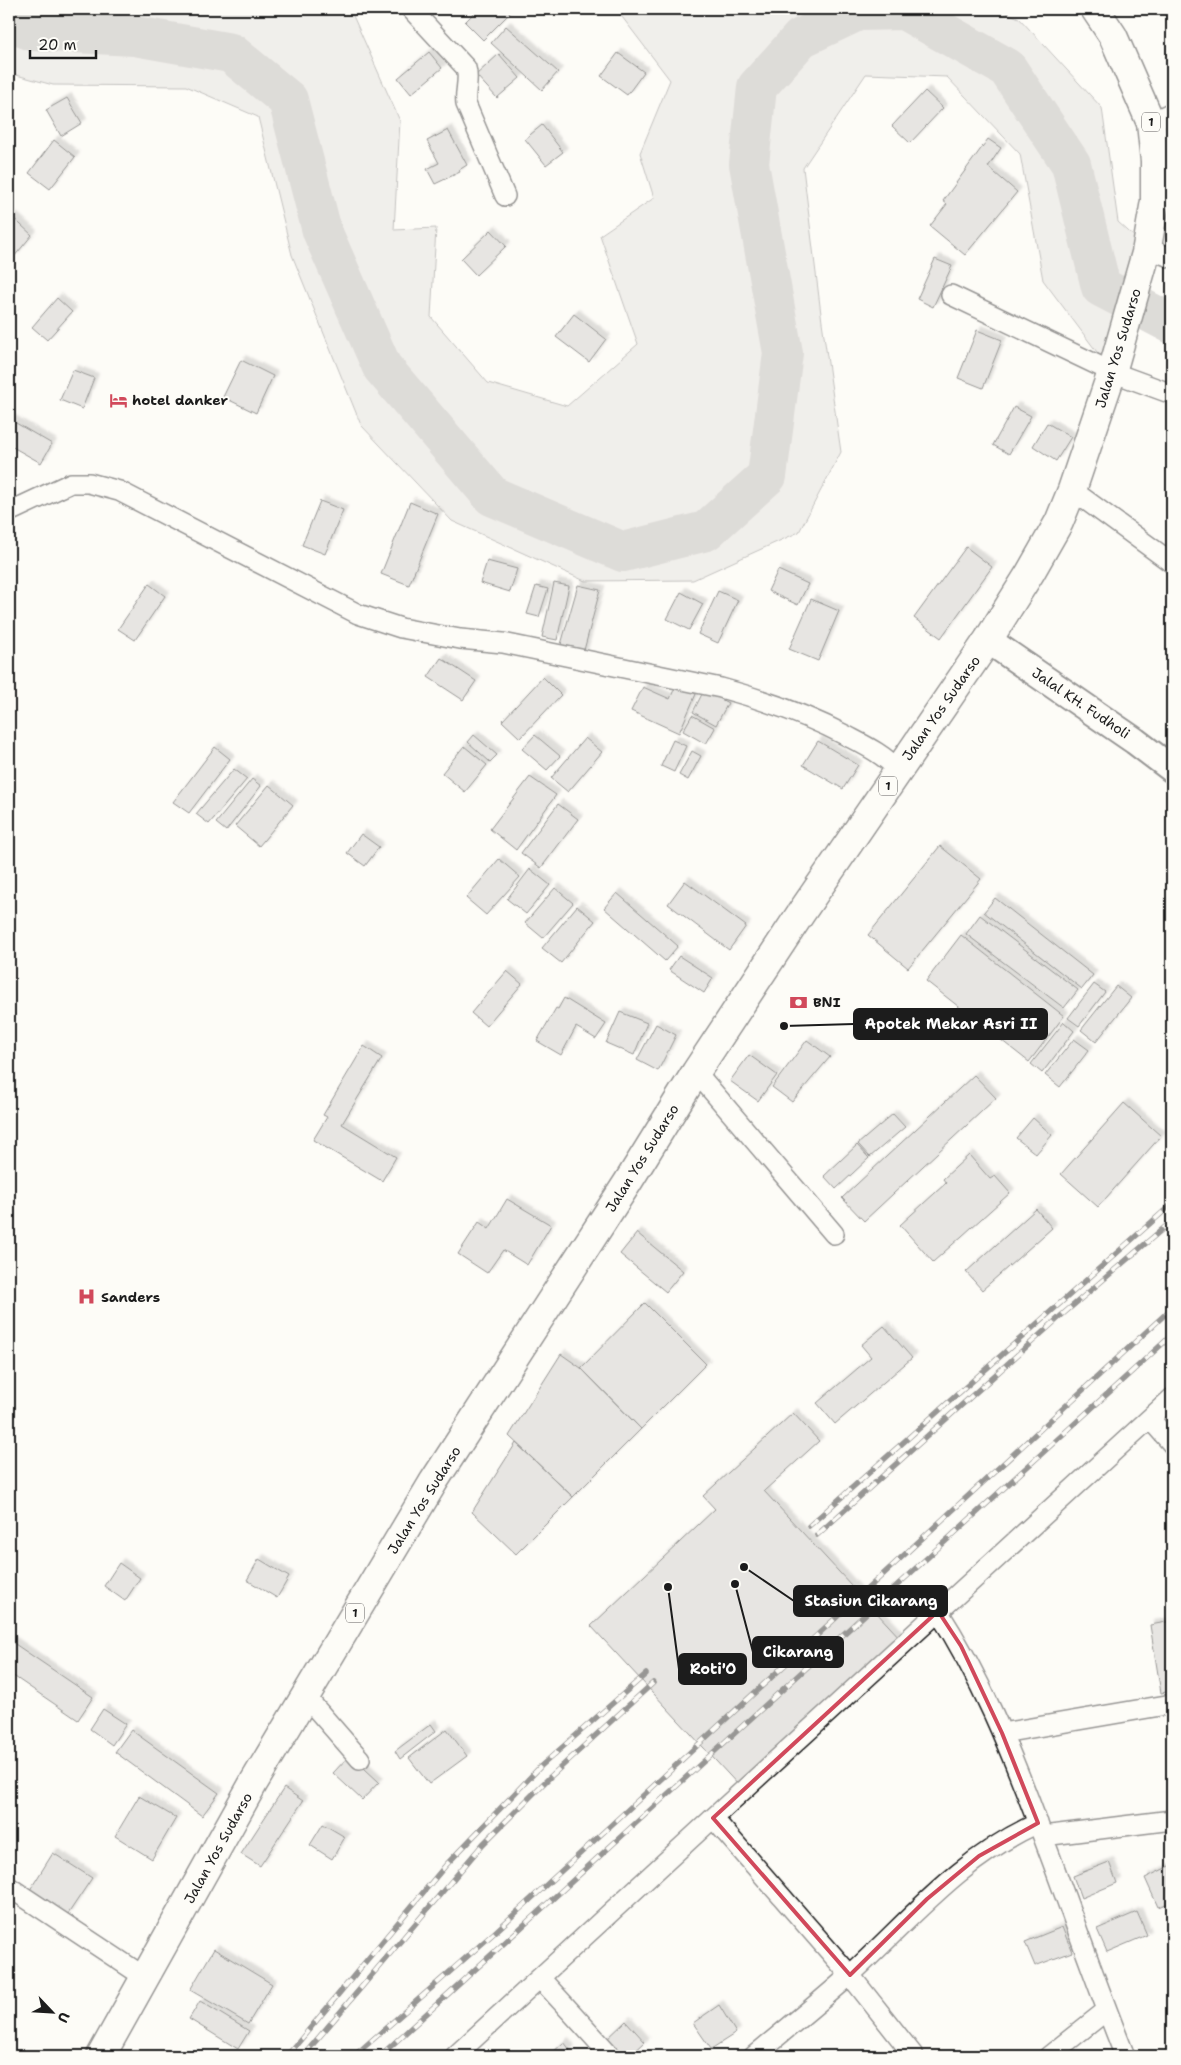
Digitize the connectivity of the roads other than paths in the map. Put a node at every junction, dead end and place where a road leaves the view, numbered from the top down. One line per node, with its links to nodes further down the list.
1 (411, 9): 4 (street)
2 (1095, 9): 3 (highway, 1)
3 (1162, 118): 5 (highway, 1)
4 (506, 196)
5 (1155, 253): 7 (highway, Jalan Yos Sudarso / 1)
6 (951, 295): 7 (street)
7 (1113, 368): 8 (street); 9 (highway, Jalan Yos Sudarso / 1)
8 (1172, 394)
9 (1072, 490): 11 (street); 12 (highway, Jalan Yos Sudarso / 1)
10 (9, 512): 14 (street)
11 (1172, 563)
12 (988, 640): 13 (main road, Jalal KH. Fudholi); 14 (highway, Jalan Yos Sudarso / 1)
13 (1172, 769)
14 (898, 770): 15 (highway, Jalan Yos Sudarso / 1)
15 (696, 1072): 16 (street); 21 (highway, Jalan Yos Sudarso / 1)
16 (834, 1234)
17 (1172, 1398): 18 (street)
18 (1150, 1419): 19 (street); 20 (street)
19 (1172, 1444)
20 (938, 1612): 23 (street); 25 (street)
21 (306, 1697): 24 (street); 30 (highway, Jalan Yos Sudarso / 1)
22 (1172, 1704): 23 (street)
23 (1002, 1733): 27 (street)
24 (360, 1759)
25 (713, 1818): 29 (street); 31 (street)
26 (1172, 1820): 27 (street)
27 (1040, 1830): 29 (street); 32 (street)
28 (9, 1887): 30 (street)
29 (850, 1975): 36 (street); 37 (street)
30 (146, 1978): 33 (highway, Jalan Yos Sudarso / 1)
31 (540, 1978): 34 (street); 35 (street)
32 (1107, 2010): 38 (street); 39 (street)
33 (101, 2056)
34 (455, 2056)
35 (611, 2056)
36 (754, 2056)
37 (914, 2056)
38 (1049, 2056)
39 (1125, 2056)

